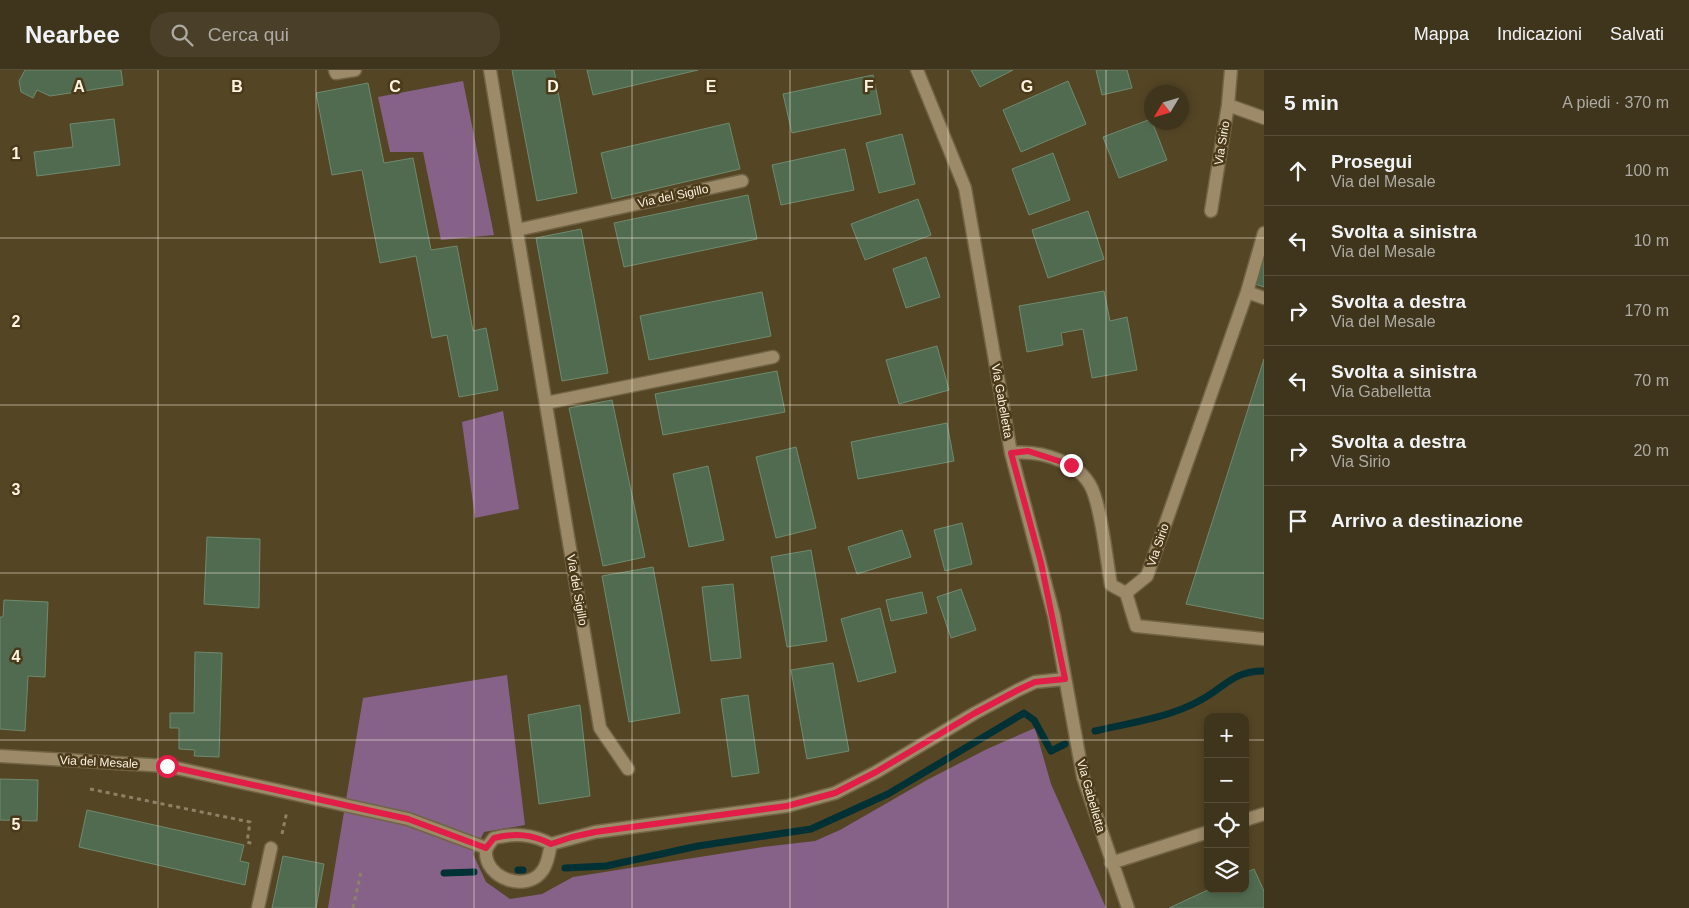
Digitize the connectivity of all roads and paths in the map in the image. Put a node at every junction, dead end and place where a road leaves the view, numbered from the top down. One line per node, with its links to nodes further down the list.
1 (335, 70): 2 (street)
2 (355, 70)
3 (490, 70): 10 (street, Via del Sigillo)
4 (917, 70): 16 (street, Via Gabelletta)
5 (1231, 70): 6 (street, Via Sirio)
6 (1228, 105): 7 (street, Via Sirio); 9 (street, Via Sirio)
7 (1264, 118)
8 (742, 181): 10 (street, Via del Sigillo)
9 (1211, 211)
10 (517, 230): 15 (street, Via del Sigillo)
11 (1264, 233): 12 (street, Via Sirio)
12 (1247, 292): 13 (street); 17 (street, Via Sirio)
13 (1264, 298)
14 (773, 357): 15 (street)
15 (546, 403): 21 (street, Via del Sigillo)
16 (1011, 453): 17 (street); 19 (street, Via Gabelletta)
17 (1126, 593): 18 (street)
18 (1264, 639)
19 (1065, 679): 27 (street); 30 (street, Via Gabelletta)
20 (0, 756): 23 (street, Via del Mesale)
21 (628, 769)
22 (90, 789): 28 (path)
23 (290, 793): 28 (path); 29 (street, Via del Mesale)
24 (1264, 814): 25 (street)
25 (1249, 819)
26 (1204, 833): 30 (street)
27 (551, 844): 29 (street); 29 (street)
28 (270, 848): 32 (street)
29 (486, 848)
30 (1111, 863): 34 (street, Via Gabelletta)
31 (360, 872): 33 (path)
32 (258, 908)
33 (353, 908)
34 (1128, 908)

